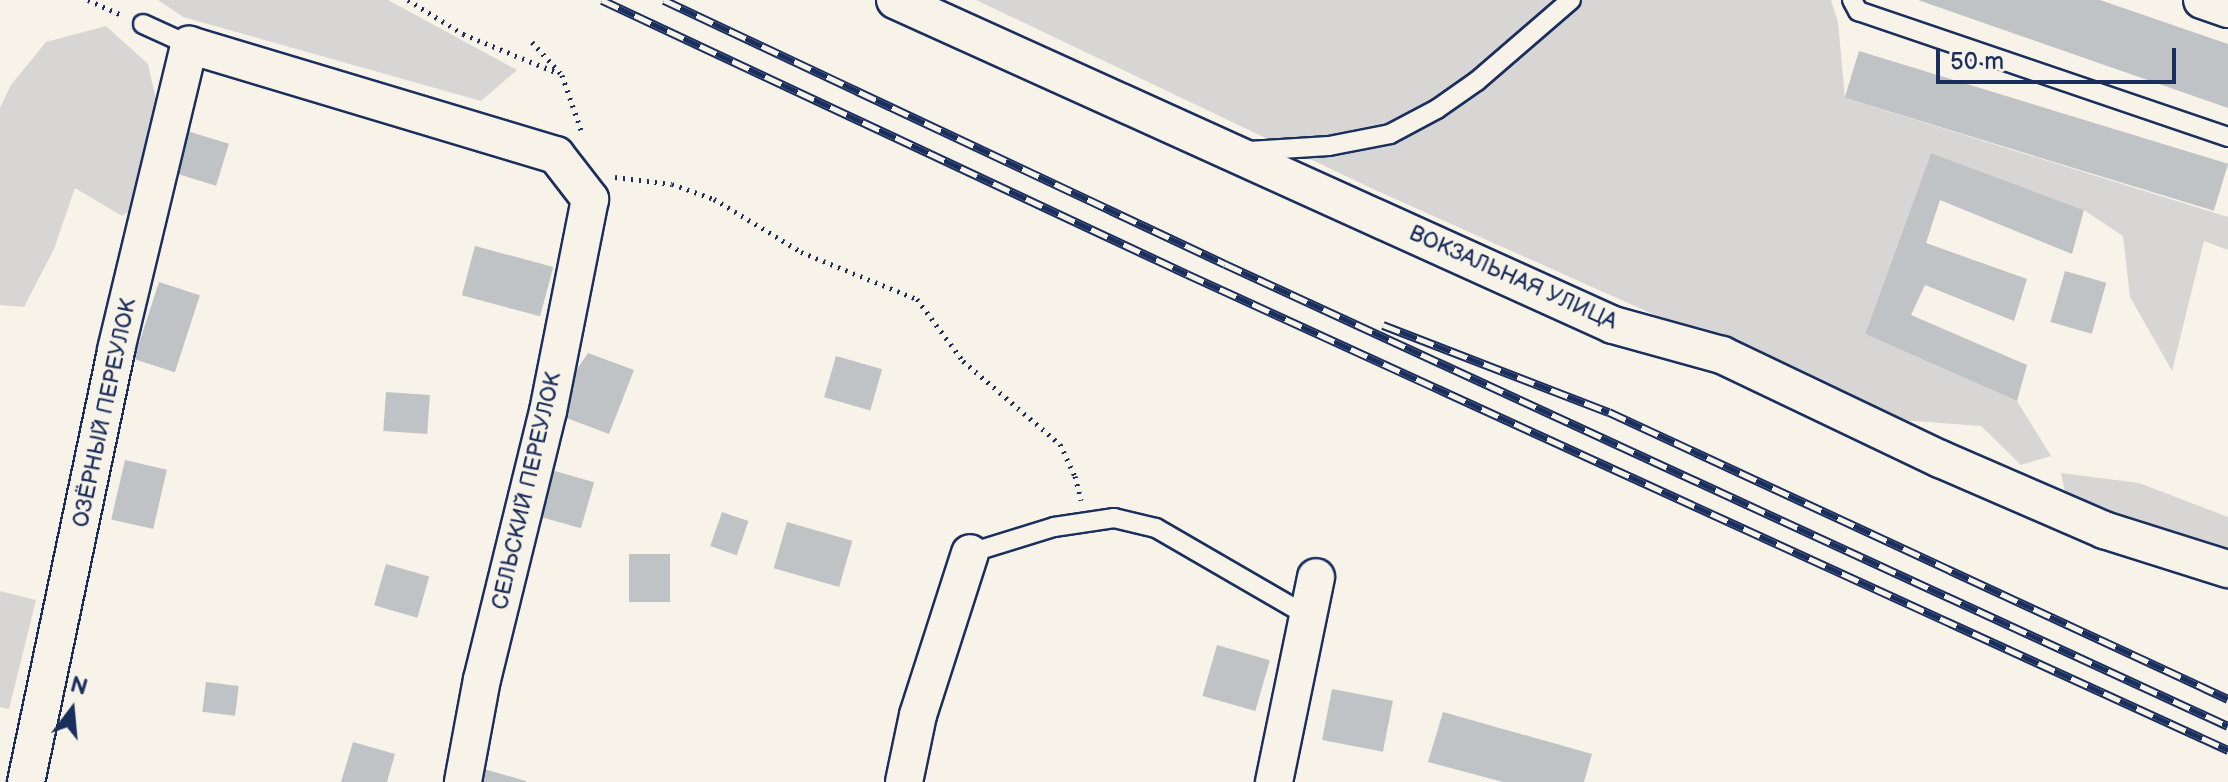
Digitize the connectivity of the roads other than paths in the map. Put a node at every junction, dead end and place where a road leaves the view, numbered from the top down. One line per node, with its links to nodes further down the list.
1 (895, 0): 9 (street, ВОКЗАЛЬНАЯ УЛИЦА)
2 (1571, 0): 9 (lane)
3 (1852, 0): 8 (lane)
4 (2202, 0): 5 (street)
5 (2228, 9)
6 (143, 24): 7 (lane)
7 (189, 45): 14 (street, ОЗЁРНЫЙ ПЕРЕУЛОК); 15 (street, СЕЛЬСКИЙ ПЕРЕУЛОК)
8 (2228, 137)
9 (1234, 152): 11 (street, ВОКЗАЛЬНАЯ УЛИЦА)
10 (970, 553): 13 (lane); 16 (street)
11 (2228, 569)
12 (1316, 577): 13 (street)
13 (1308, 616): 17 (street)
14 (26, 782)
15 (463, 782)
16 (904, 782)
17 (1274, 782)

